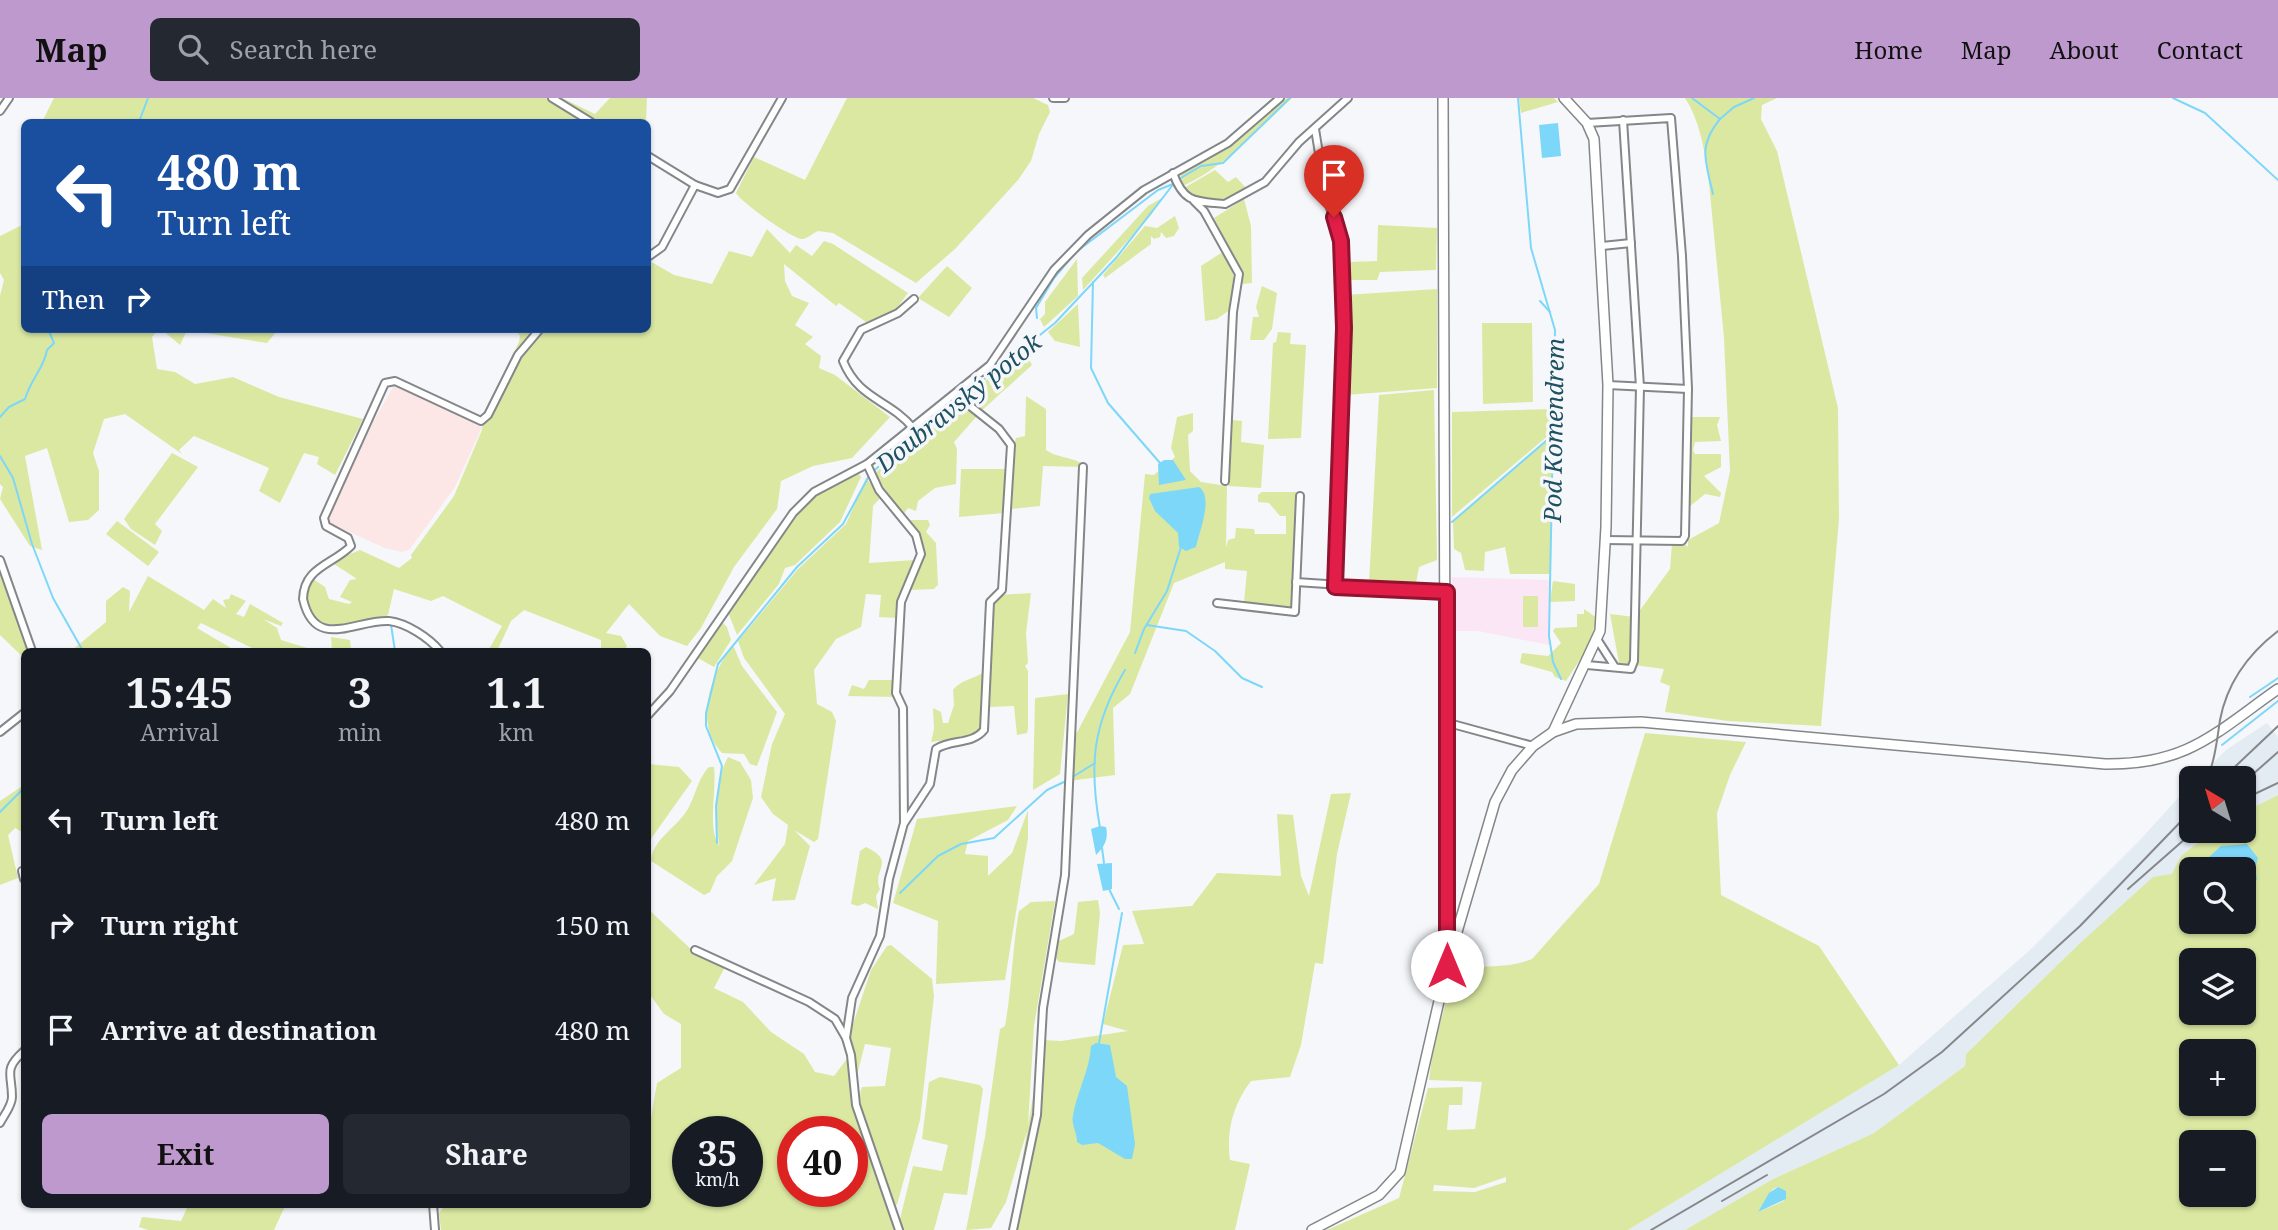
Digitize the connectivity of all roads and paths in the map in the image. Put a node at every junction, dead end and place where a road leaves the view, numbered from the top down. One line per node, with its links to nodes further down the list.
1 (552, 98): 11 (street)
2 (782, 98): 17 (street)
3 (1053, 98): 4 (street)
4 (1065, 98)
5 (1280, 98): 16 (street)
6 (1348, 98): 14 (street)
7 (1443, 98): 38 (street)
8 (1564, 98): 13 (street)
9 (5, 101): 10 (street)
10 (0, 111)
11 (586, 119)
12 (1623, 120): 13 (street); 19 (street); 26 (street)
13 (1587, 123): 20 (street)
14 (1315, 129): 18 (street); 37 (street)
15 (651, 158): 17 (street)
16 (1173, 173): 18 (street); 27 (street)
17 (695, 185): 21 (street)
18 (1194, 201): 31 (street)
19 (1631, 243): 20 (street); 25 (street)
20 (1602, 246): 24 (street)
21 (651, 255)
22 (914, 299): 28 (street)
23 (537, 333): 42 (street)
24 (1608, 385): 25 (street); 33 (street)
25 (1640, 387): 26 (street); 34 (street)
26 (1688, 389): 34 (street)
27 (955, 394): 28 (street); 54 (street)
28 (913, 428): 29 (street)
29 (867, 464): 47 (street); 54 (street)
30 (1083, 467): 63 (street)
31 (1225, 481)
32 (1300, 496): 36 (street)
33 (1605, 540): 34 (street); 40 (street)
34 (1636, 541): 44 (street)
35 (0, 560): 41 (street)
36 (1296, 582): 37 (street); 39 (street)
37 (1335, 587): 38 (street)
38 (1447, 592): 49 (street)
39 (1217, 603)
40 (1597, 639): 43 (street); 44 (street)
41 (31, 648)
42 (437, 648)
43 (1587, 665): 44 (street); 46 (street)
44 (1615, 667)
45 (2278, 689): 50 (street)
46 (1566, 706): 50 (street); 52 (street)
47 (651, 712)
48 (21, 715): 51 (street)
49 (1445, 722): 53 (street); 56 (street)
50 (1576, 724): 52 (street)
51 (0, 732)
52 (1553, 732): 53 (street)
53 (1533, 746): 56 (street)
54 (904, 823): 57 (street)
55 (695, 950): 57 (street)
56 (1447, 966): 64 (street)
57 (846, 1038): 62 (street)
58 (21, 1054): 59 (street)
59 (0, 1123)
60 (433, 1208): 61 (street)
61 (435, 1230)
62 (899, 1230)
63 (1013, 1230)
64 (1312, 1230)

